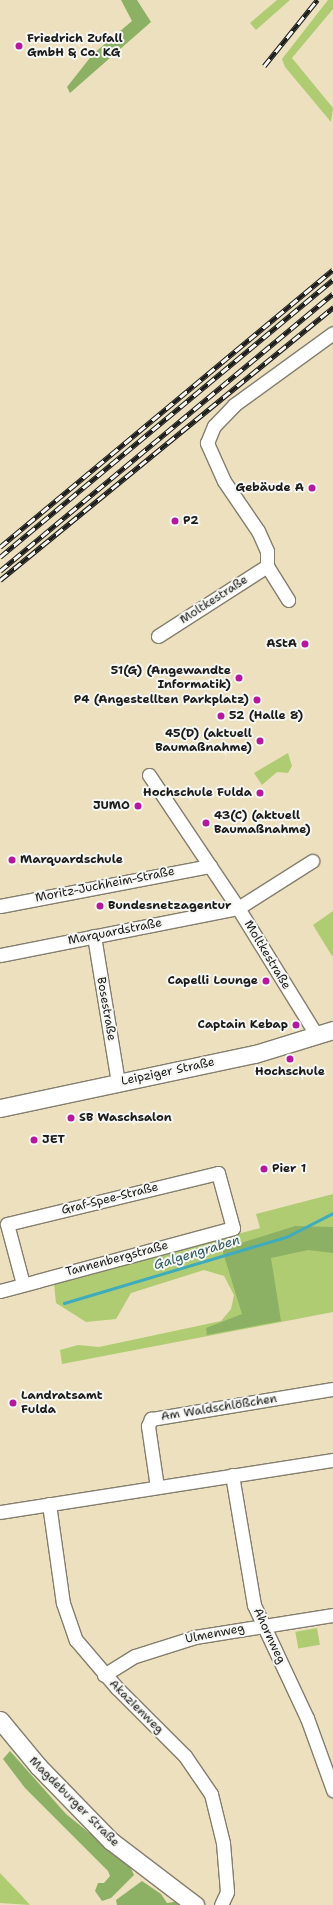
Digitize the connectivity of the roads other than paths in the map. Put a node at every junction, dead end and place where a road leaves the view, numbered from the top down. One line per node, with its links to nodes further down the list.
1 (333, 333): 2 (street)
2 (268, 564): 3 (street); 4 (street, Moltkestraße)
3 (288, 600)
4 (158, 636)
5 (148, 775): 7 (street, Moltkestraße)
6 (312, 861): 9 (street, Marquardstraße)
7 (210, 866): 8 (street, Moritz-Juchheim-Straße); 9 (street, Moltkestraße)
8 (0, 906)
9 (238, 908): 10 (street, Marquardstraße); 13 (street, Moltkestraße)
10 (94, 936): 11 (street, Marquardstraße); 14 (street, Bosestraße)
11 (0, 955)
12 (333, 1030): 13 (main road, Leipziger Straße)
13 (317, 1036): 14 (main road, Leipziger Straße)
14 (118, 1082): 15 (main road, Leipziger Straße)
15 (0, 1108)
16 (233, 1228): 17 (street, Tannenbergstraße); 17 (street, Graf-Spee-Straße)
17 (24, 1284): 18 (street, Tannenbergstraße)
18 (0, 1291)
19 (333, 1389): 22 (street, Am Waldschlößchen)
20 (333, 1460): 21 (street)
21 (232, 1475): 22 (street); 26 (street, Ahornweg)
22 (157, 1487): 23 (street)
23 (49, 1504): 24 (street); 27 (street, Akazienweg)
24 (0, 1512)
25 (333, 1615): 26 (street, Ulmenweg)
26 (263, 1626): 27 (street, Ulmenweg); 29 (street, Ahornweg)
27 (104, 1675): 32 (street, Akazienweg)
28 (0, 1720): 31 (main road, Magdeburger Straße)
29 (327, 1755): 30 (street, Ahornweg)
30 (333, 1790)
31 (195, 1905)
32 (221, 1905)

